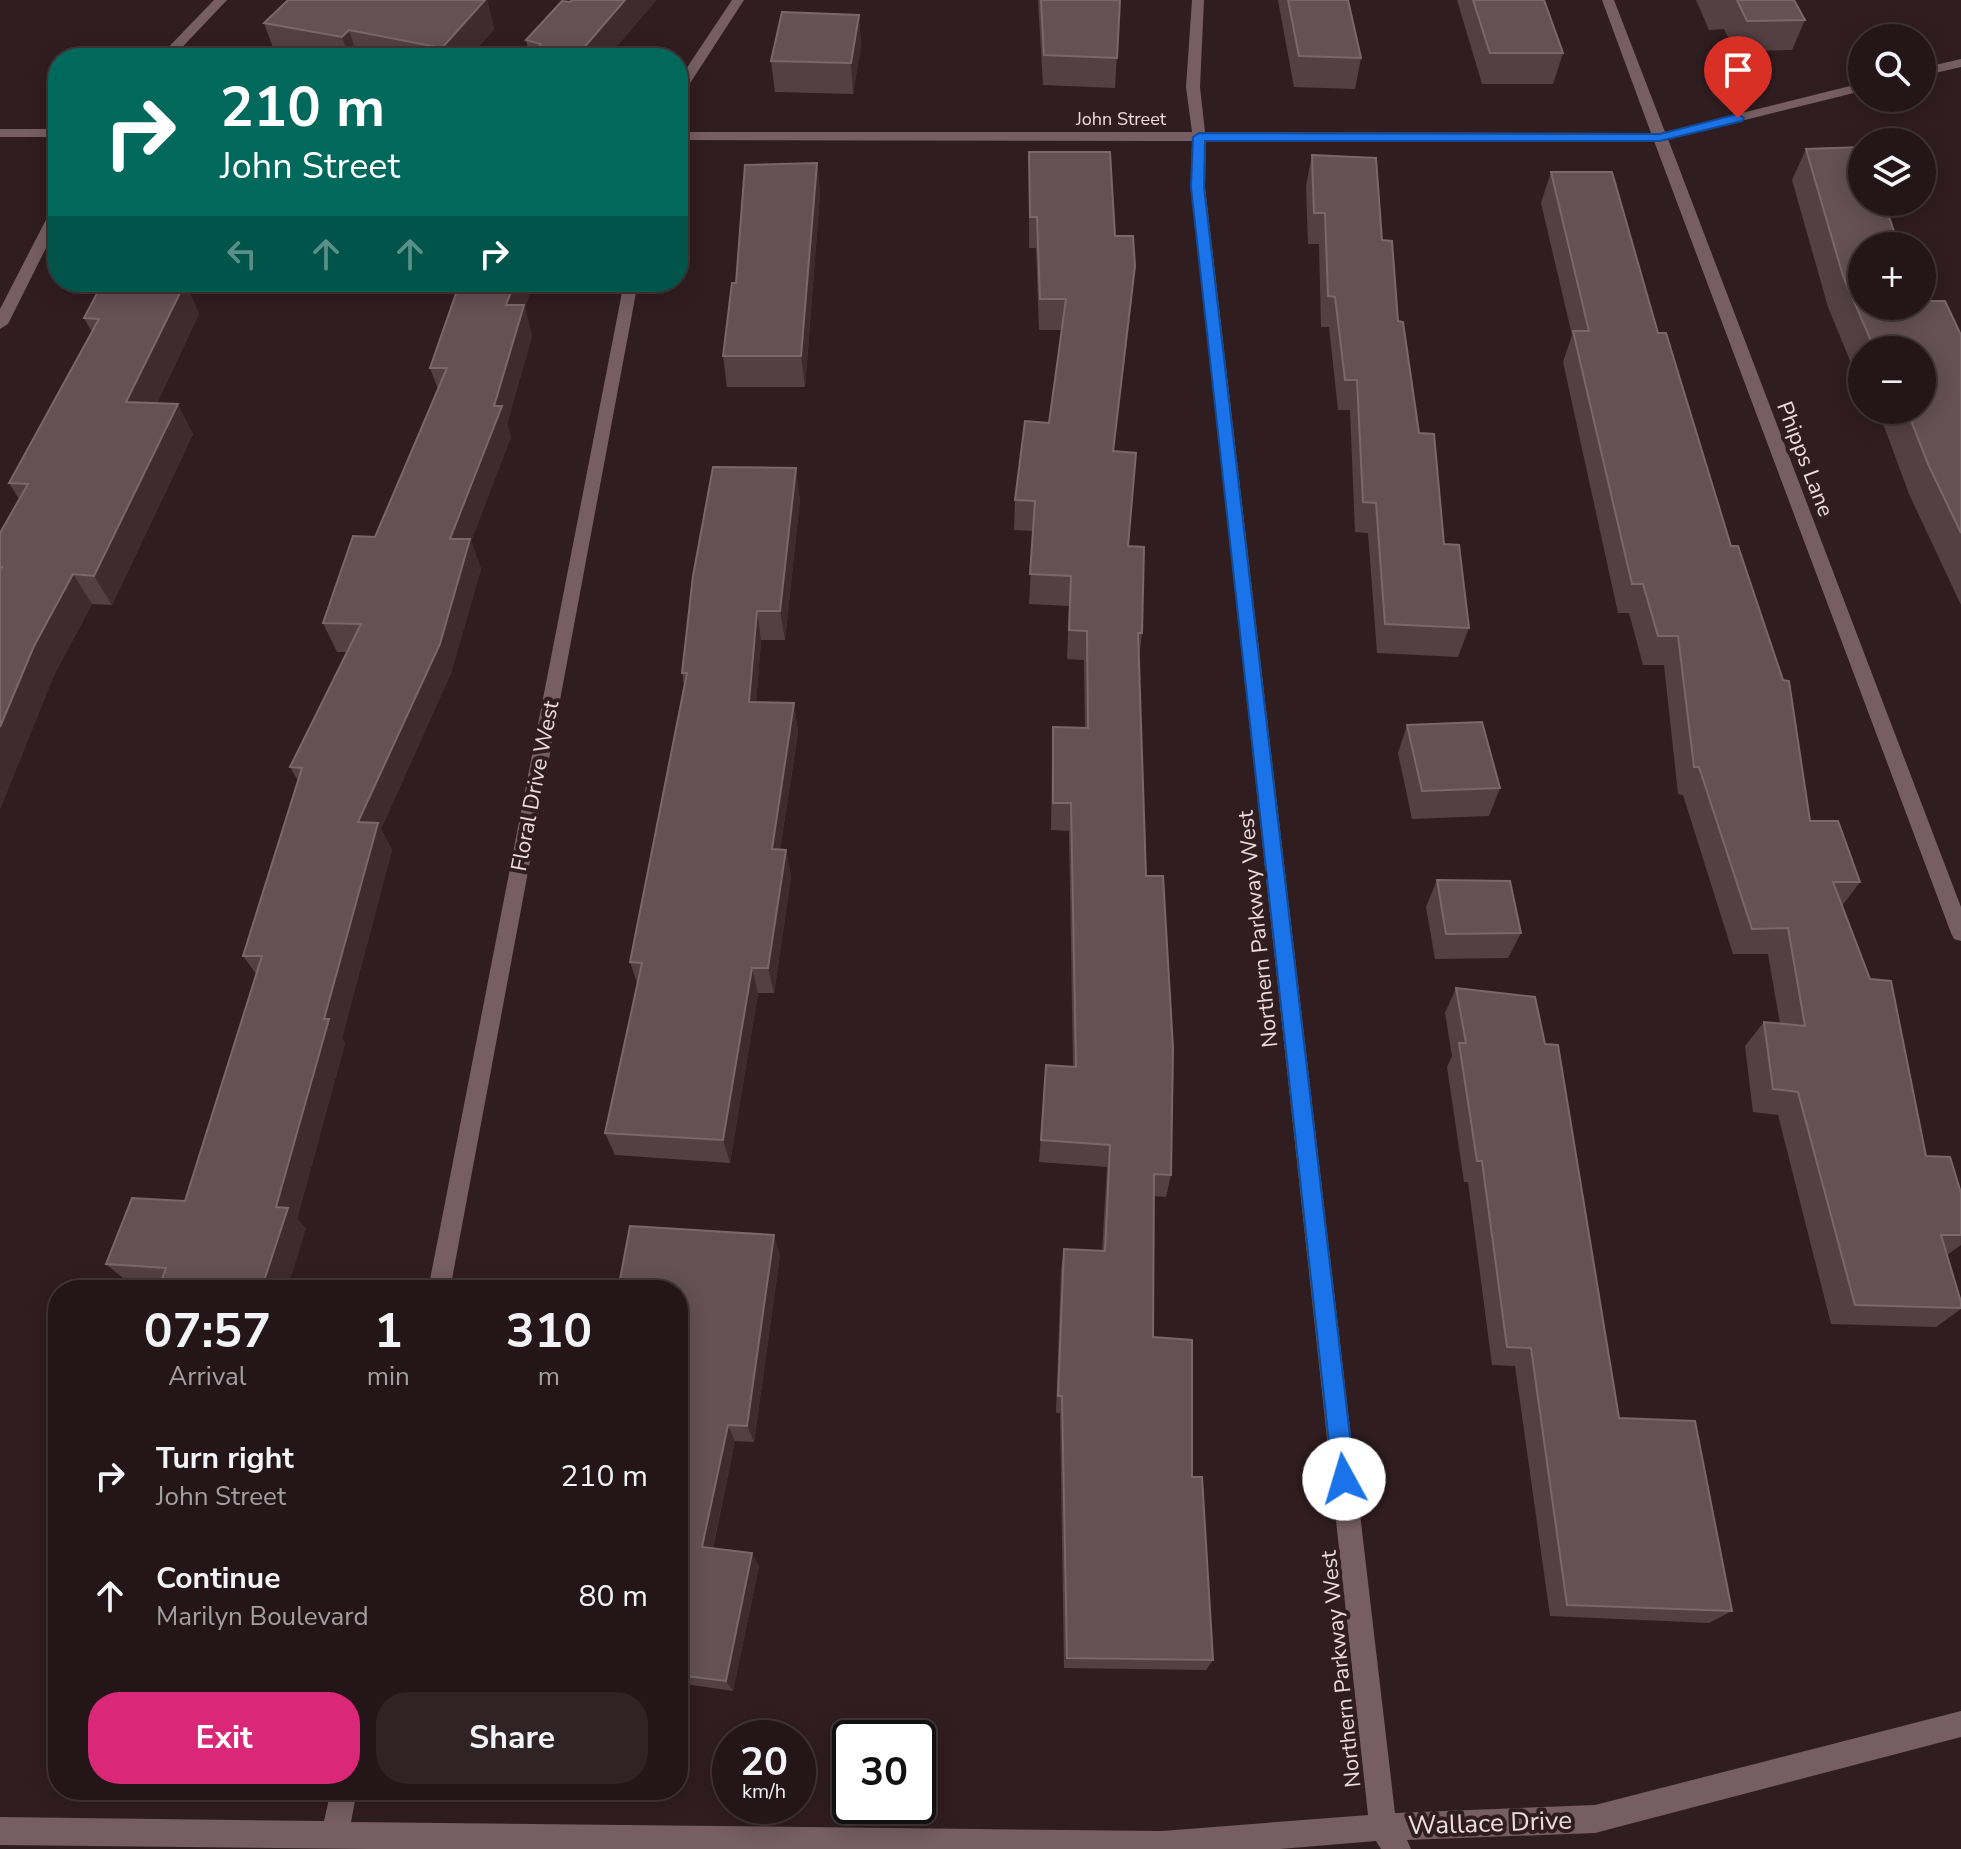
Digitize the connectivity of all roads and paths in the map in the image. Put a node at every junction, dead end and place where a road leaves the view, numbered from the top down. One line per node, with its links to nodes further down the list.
1 (221, 0): 5 (street)
2 (738, 0): 8 (street)
3 (1198, 0): 13 (street, Northern Parkway West)
4 (1608, 0): 14 (street, Phipps Lane)
5 (175, 48)
6 (1961, 63): 7 (street)
7 (1936, 69)
8 (688, 76)
9 (1848, 90): 14 (street, John Street)
10 (0, 133): 11 (street)
11 (48, 133)
12 (688, 136): 13 (street, John Street)
13 (1199, 137): 14 (street, John Street); 24 (street, Northern Parkway West)
14 (1660, 137): 18 (street, Phipps Lane)
15 (48, 230): 17 (street)
16 (629, 292): 19 (street, Floral Drive West)
17 (0, 324)
18 (1961, 933)
19 (441, 1280)
20 (1961, 1724): 24 (street, Wallace Drive)
21 (342, 1800): 23 (street)
22 (0, 1831): 25 (street, Wallace Drive)
23 (335, 1834): 24 (street, Wallace Drive); 25 (street, Wallace Drive)
24 (1390, 1838)
25 (219, 1841)

